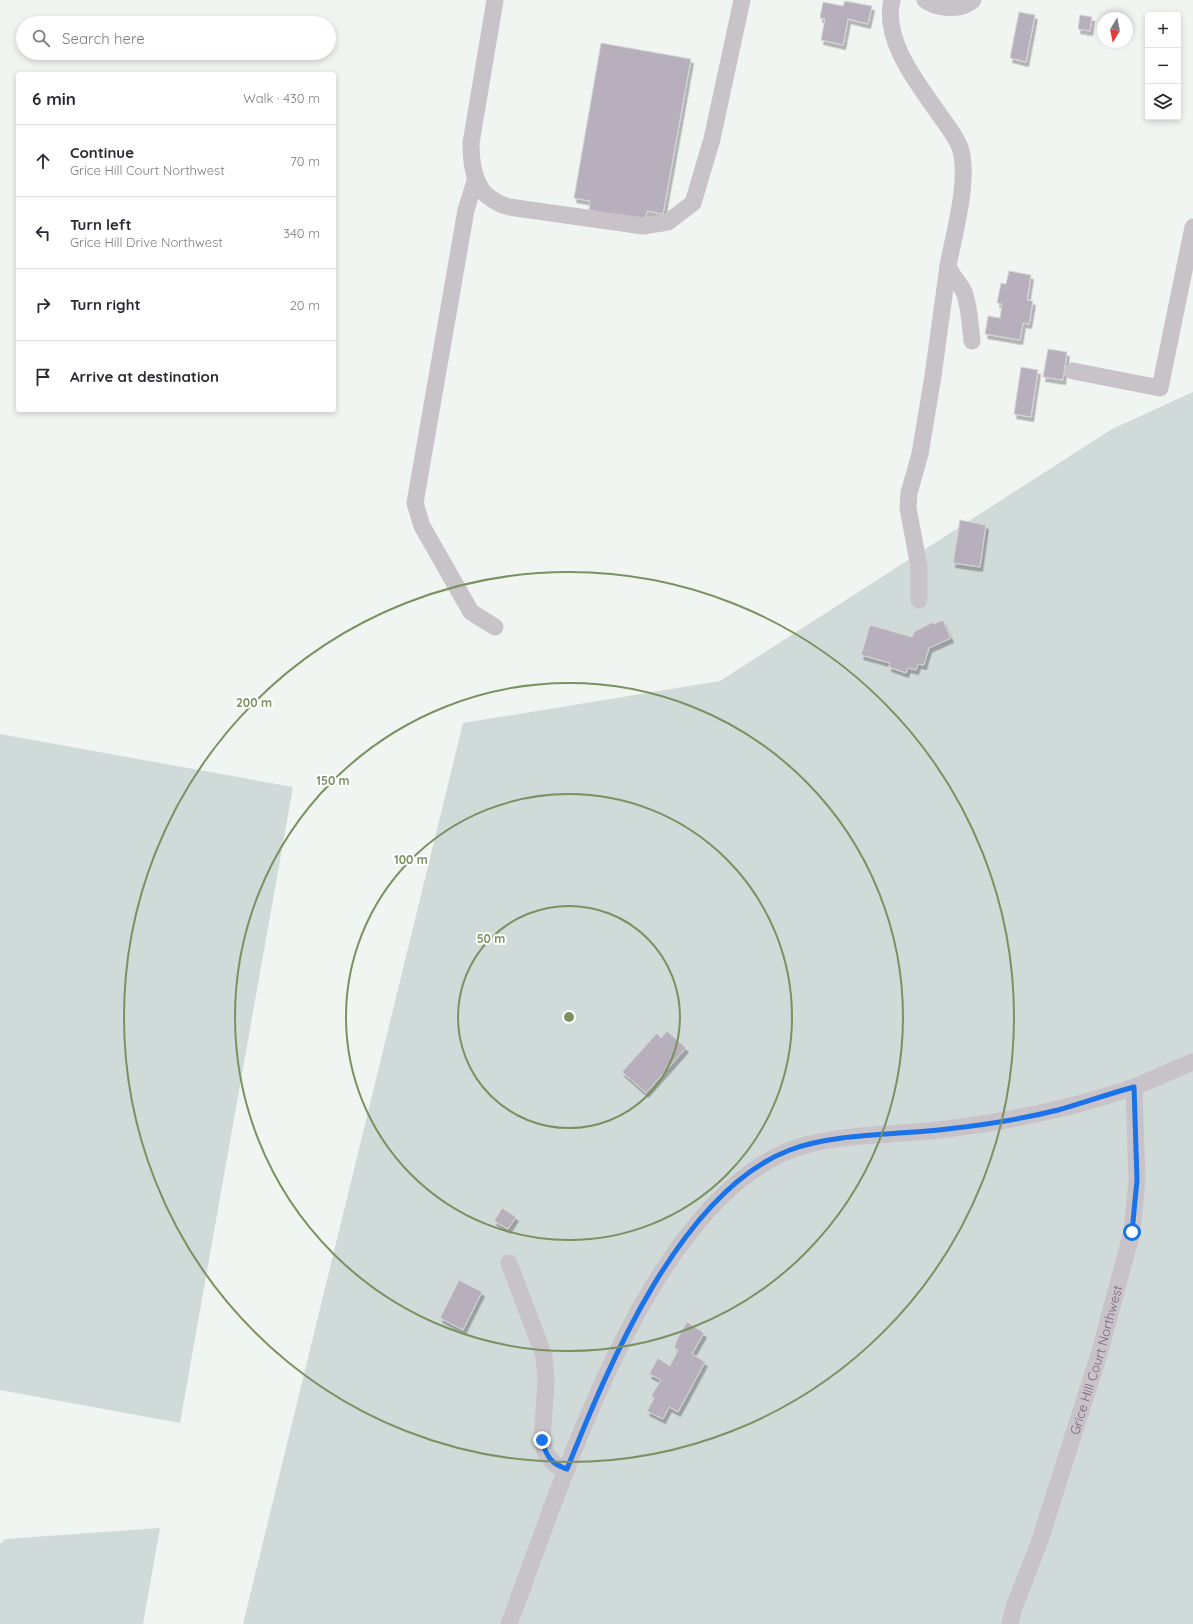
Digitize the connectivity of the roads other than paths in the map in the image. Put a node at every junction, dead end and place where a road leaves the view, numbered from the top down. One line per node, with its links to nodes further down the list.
1 (496, 0): 6 (street)
2 (742, 0): 6 (street)
3 (892, 0): 8 (street)
4 (925, 0): 5 (street)
5 (973, 0)
6 (476, 178): 12 (street)
7 (1193, 227): 10 (street)
8 (948, 266): 9 (street); 11 (street)
9 (972, 342)
10 (1073, 371)
11 (919, 600)
12 (495, 627)
13 (1193, 1062): 14 (street)
14 (1134, 1087): 16 (street); 18 (street, Grice Hill Court Northwest)
15 (509, 1263): 16 (street)
16 (567, 1469): 17 (street)
17 (509, 1624)
18 (1010, 1624)

